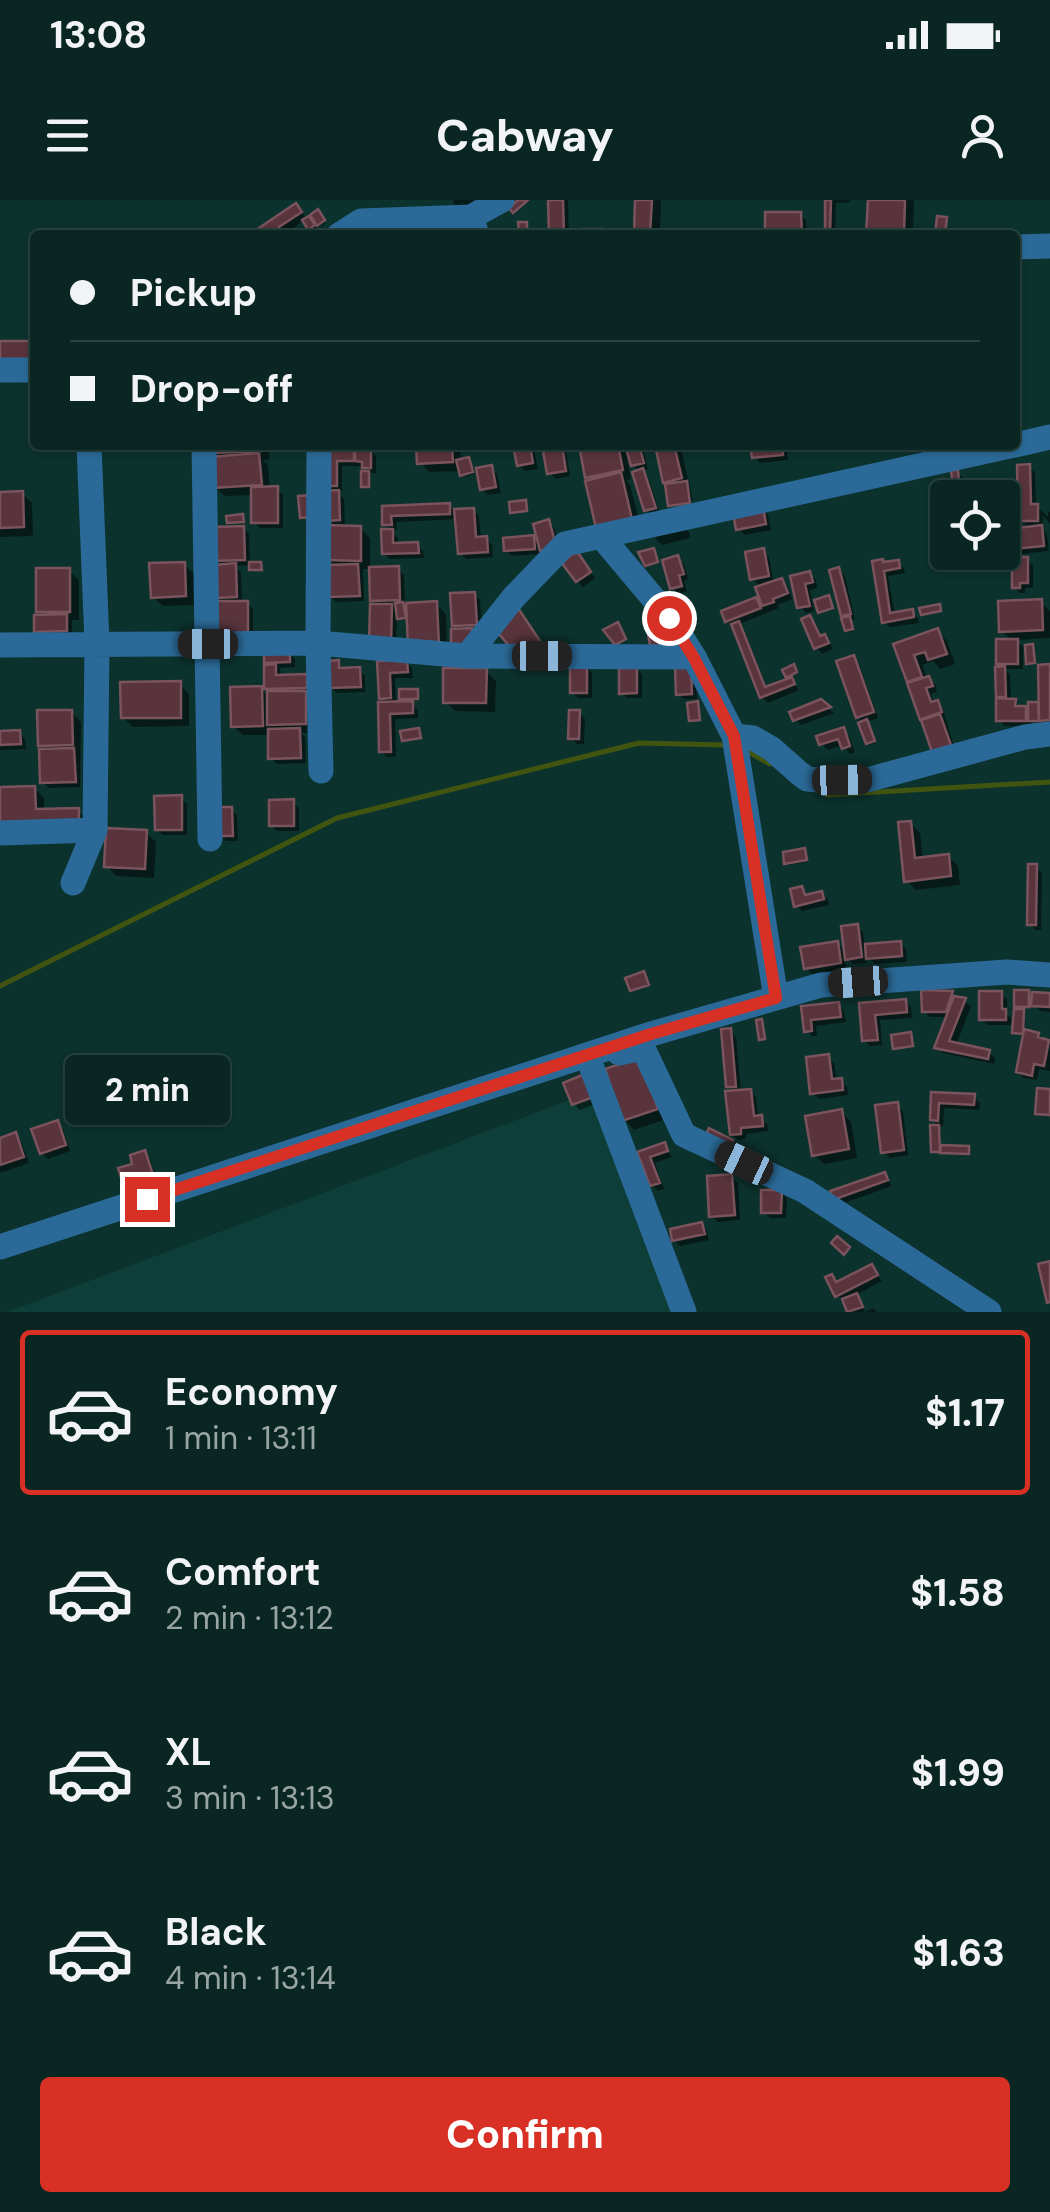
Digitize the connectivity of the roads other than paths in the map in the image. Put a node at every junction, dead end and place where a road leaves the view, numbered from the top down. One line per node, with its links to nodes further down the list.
1 (501, 200): 2 (street)
2 (474, 226): 3 (street)
3 (346, 230)
4 (1050, 246): 5 (street)
5 (1020, 247)
6 (0, 370): 7 (street)
7 (30, 370)
8 (1050, 437): 9 (street)
9 (1020, 444)
10 (89, 450): 15 (street)
11 (204, 450): 17 (street)
12 (319, 450): 16 (street)
13 (992, 450): 14 (street)
14 (602, 536): 19 (street); 20 (street)
15 (96, 643): 17 (street); 18 (street); 24 (street)
16 (318, 643): 17 (street); 19 (street); 23 (street)
17 (208, 644): 26 (street)
18 (0, 645)
19 (467, 656): 20 (street)
20 (694, 658): 22 (street)
21 (1050, 734): 22 (street)
22 (734, 736): 29 (street)
23 (322, 771)
24 (95, 830): 25 (street); 27 (street)
25 (0, 834)
26 (210, 839)
27 (73, 884)
28 (1050, 976): 29 (street)
29 (776, 998): 30 (street)
30 (588, 1058): 31 (street); 32 (street); 33 (street)
31 (0, 1246)
32 (684, 1312)
33 (990, 1312)

